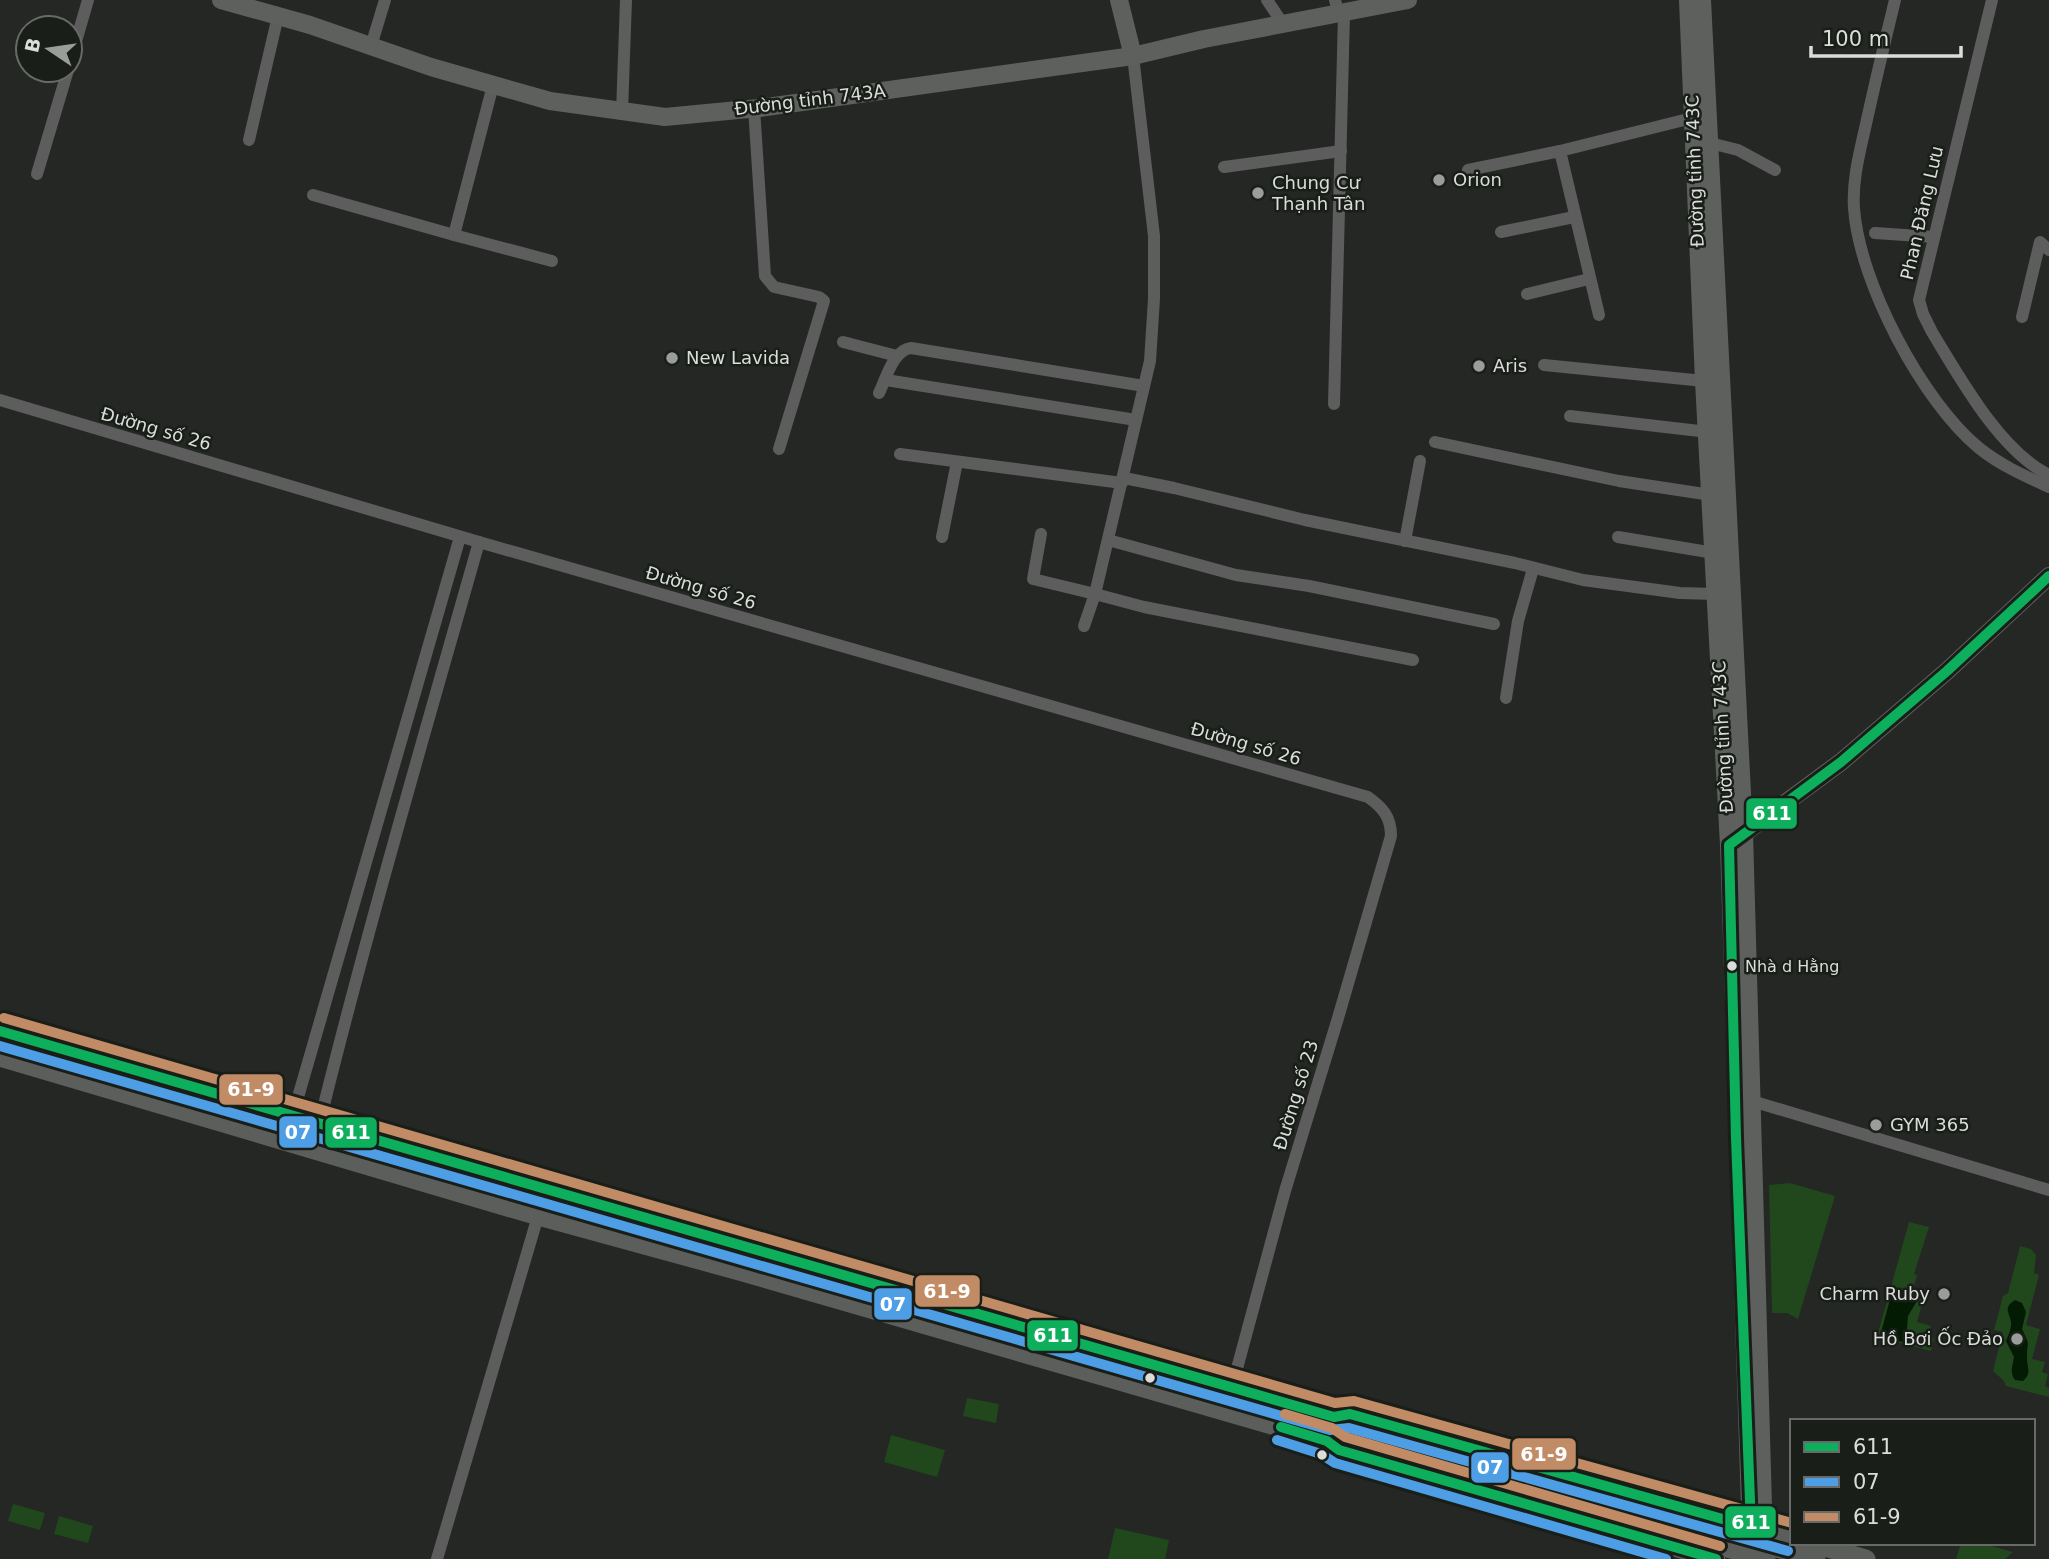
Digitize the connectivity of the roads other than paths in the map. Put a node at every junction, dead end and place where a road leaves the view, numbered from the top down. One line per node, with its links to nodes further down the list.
1 (221, 0): 12 (main road, Đường tỉnh 743A)
2 (386, 0): 14 (street)
3 (626, 0): 19 (street)
4 (1119, 0): 15 (main road)
5 (1267, 0): 13 (street)
6 (1408, 0): 11 (main road, Đường tỉnh 743A)
7 (1688, 0): 20 (main road, Đường tỉnh 743C)
8 (1702, 0): 22 (main road, Đường tỉnh 743C)
9 (1895, 0): 60 (street)
10 (1992, 0): 34 (street, Phan Đăng Lưu)
11 (1340, 10): 13 (main road, Đường tỉnh 743A); 23 (street)
12 (278, 16): 14 (main road, Đường tỉnh 743A); 21 (street)
13 (1283, 24): 15 (main road, Đường tỉnh 743A)
14 (371, 46): 17 (main road, Đường tỉnh 743A)
15 (1133, 56): 18 (main road, Đường tỉnh 743A); 46 (street)
16 (64, 84): 28 (street)
17 (493, 85): 19 (main road, Đường tỉnh 743A); 33 (street)
18 (754, 108): 19 (main road, Đường tỉnh 743A); 54 (street)
19 (622, 112)
20 (1692, 118): 24 (street); 45 (main road, Đường tỉnh 743C)
21 (249, 140)
22 (1710, 143): 27 (street); 81 (main road, Đường tỉnh 743C)
23 (1341, 151): 25 (street); 49 (street)
24 (1560, 151): 26 (street); 30 (street)
25 (1224, 167)
26 (1468, 170)
27 (1775, 170)
28 (37, 174)
29 (313, 195): 33 (street)
30 (1574, 217): 31 (street); 37 (street)
31 (1501, 232)
32 (1875, 233): 34 (street)
33 (454, 235): 36 (street)
34 (1934, 237): 58 (street, Phan Đăng Lưu)
35 (2049, 250): 40 (street)
36 (552, 261)
37 (1589, 279): 38 (street); 39 (street)
38 (1527, 294)
39 (1599, 315)
40 (2022, 317)
41 (843, 342): 42 (street)
42 (897, 356): 44 (street); 46 (street)
43 (1544, 365): 45 (street)
44 (886, 380): 47 (street); 51 (street)
45 (1704, 381): 52 (main road, Đường tỉnh 743C)
46 (1144, 386): 51 (street)
47 (879, 393)
48 (0, 400): 63 (street, Đường số 26)
49 (1334, 404)
50 (1570, 415): 52 (street)
51 (1136, 420): 59 (street)
52 (1708, 432): 61 (main road, Đường tỉnh 743C)
53 (1435, 442): 61 (street)
54 (779, 449)
55 (900, 454): 57 (street)
56 (1420, 461): 67 (street)
57 (957, 462): 59 (street); 64 (street)
58 (2049, 475)
59 (1123, 481): 66 (street); 67 (street)
60 (2049, 487)
61 (1711, 495): 69 (main road, Đường tỉnh 743C)
62 (1041, 534): 72 (street)
63 (460, 537): 68 (street, Đường số 26); 79 (street)
64 (942, 537)
65 (1618, 537): 69 (street)
66 (1108, 540): 72 (street); 74 (street)
67 (1405, 541): 70 (street)
68 (480, 542): 78 (street, Đường số 26); 80 (street)
69 (1714, 553): 73 (main road, Đường tỉnh 743C)
70 (1533, 569): 73 (street); 77 (street)
71 (2049, 576): 81 (main road)
72 (1095, 594): 75 (street); 76 (street)
73 (1715, 594): 82 (main road, Đường tỉnh 743C)
74 (1494, 625)
75 (1084, 626)
76 (1413, 660)
77 (1506, 698)
78 (1387, 815): 92 (street, Đường số 23)
79 (379, 820): 80 (street); 86 (street)
80 (399, 824): 87 (street)
81 (1744, 833): 82 (main road); 85 (main road, Đường tỉnh 743C)
82 (1729, 845): 85 (main road, Đường tỉnh 743C)
83 (0, 1031): 86 (main road)
84 (0, 1058): 89 (main road)
85 (1744, 1102): 88 (street); 96 (main road, Đường tỉnh 743C)
86 (292, 1118): 87 (main road)
87 (319, 1125): 90 (main road)
88 (2049, 1190)
89 (538, 1216): 91 (main road); 99 (street)
90 (750, 1249): 91 (main road); 92 (main road)
91 (743, 1272): 95 (main road)
92 (1232, 1387): 93 (main road)
93 (1334, 1417): 94 (main road); 96 (main road)
94 (1364, 1437): 95 (main road); 102 (main road, bridge); 103 (main road, bridge)
95 (1327, 1441): 100 (main road)
96 (1757, 1529): 97 (main road); 101 (main road, Đường tỉnh 743C); 102 (main road, Đường tỉnh 743C)
97 (1790, 1537)
98 (1818, 1545): 104 (main road)
99 (437, 1559)
100 (1716, 1559)
101 (1751, 1559)
102 (1765, 1559)
103 (1816, 1559)
104 (1866, 1559)

